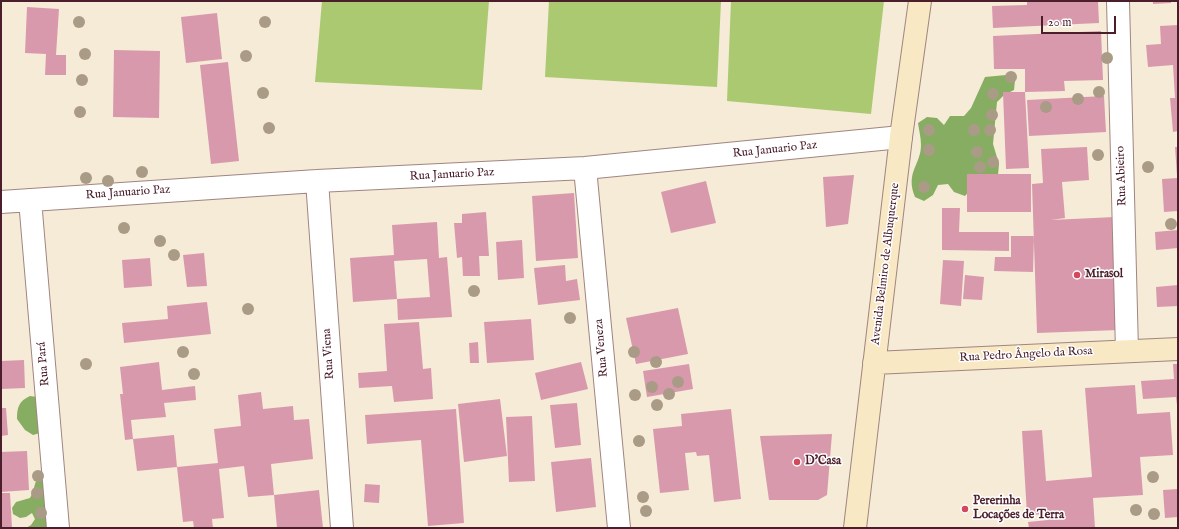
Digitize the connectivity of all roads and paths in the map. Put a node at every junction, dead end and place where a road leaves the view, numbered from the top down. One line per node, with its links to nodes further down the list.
1 (920, 1): 3 (main road, Avenida Belmiro de Albuquerque)
2 (1118, 1): 9 (street, Rua Abieiro)
3 (902, 137): 4 (street, Rua Januario Paz); 10 (main road, Avenida Belmiro de Albuquerque)
4 (585, 168): 5 (street, Rua Januario Paz); 13 (street, Rua Veneza)
5 (317, 181): 6 (street, Rua Januario Paz); 12 (street, Rua Viena)
6 (30, 200): 7 (street, Rua Januario Paz); 11 (street, Rua Pará)
7 (1, 202)
8 (1178, 349): 9 (main road, Rua Pedro Ângelo da Rosa)
9 (1127, 351): 10 (main road, Rua Pedro Ângelo da Rosa)
10 (874, 363): 14 (main road, Avenida Belmiro de Albuquerque)
11 (58, 528)
12 (342, 528)
13 (619, 528)
14 (855, 528)

